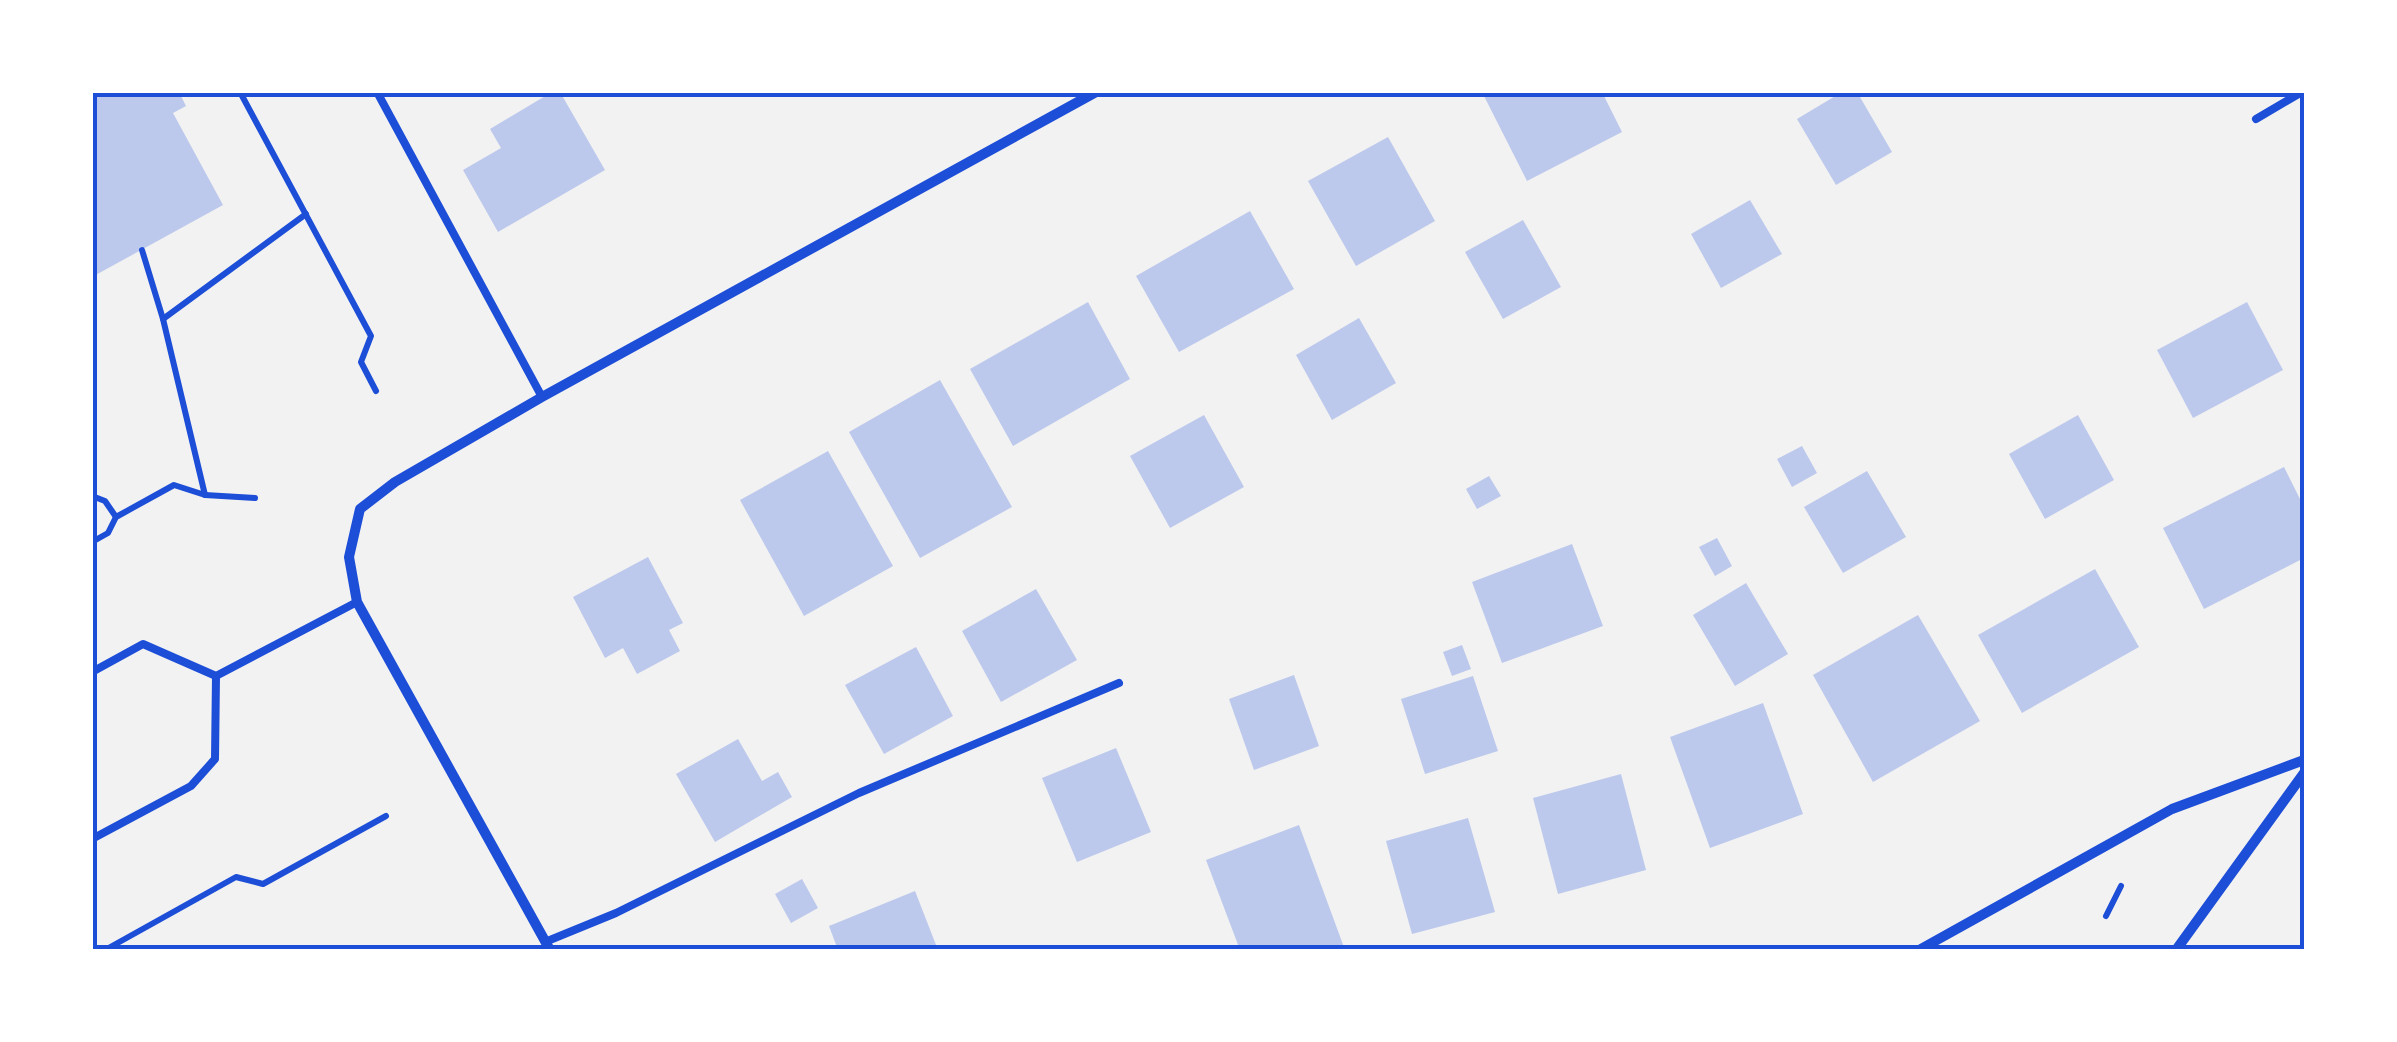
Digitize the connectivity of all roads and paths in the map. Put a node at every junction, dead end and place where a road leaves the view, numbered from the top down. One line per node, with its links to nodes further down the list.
1 (240, 92): 6 (path)
2 (378, 92): 10 (lane)
3 (1096, 92): 10 (street)
4 (2302, 92): 5 (lane)
5 (2256, 119)
6 (306, 214): 8 (path); 9 (path)
7 (142, 250): 8 (path)
8 (163, 319): 11 (path)
9 (376, 391)
10 (542, 397): 16 (street)
11 (206, 494): 13 (path); 14 (path)
12 (92, 496): 14 (path)
13 (256, 498)
14 (116, 517): 15 (path)
15 (92, 542)
16 (357, 602): 18 (lane); 26 (street)
17 (92, 672): 18 (lane)
18 (216, 676): 23 (lane)
19 (1119, 684): 26 (lane)
20 (2304, 760): 28 (street)
21 (2304, 773): 29 (street)
22 (386, 816): 27 (path)
23 (92, 839)
24 (2133, 880): 25 (path)
25 (2106, 916)
26 (547, 946)
27 (105, 950)
28 (1918, 950)
29 (2176, 950)

